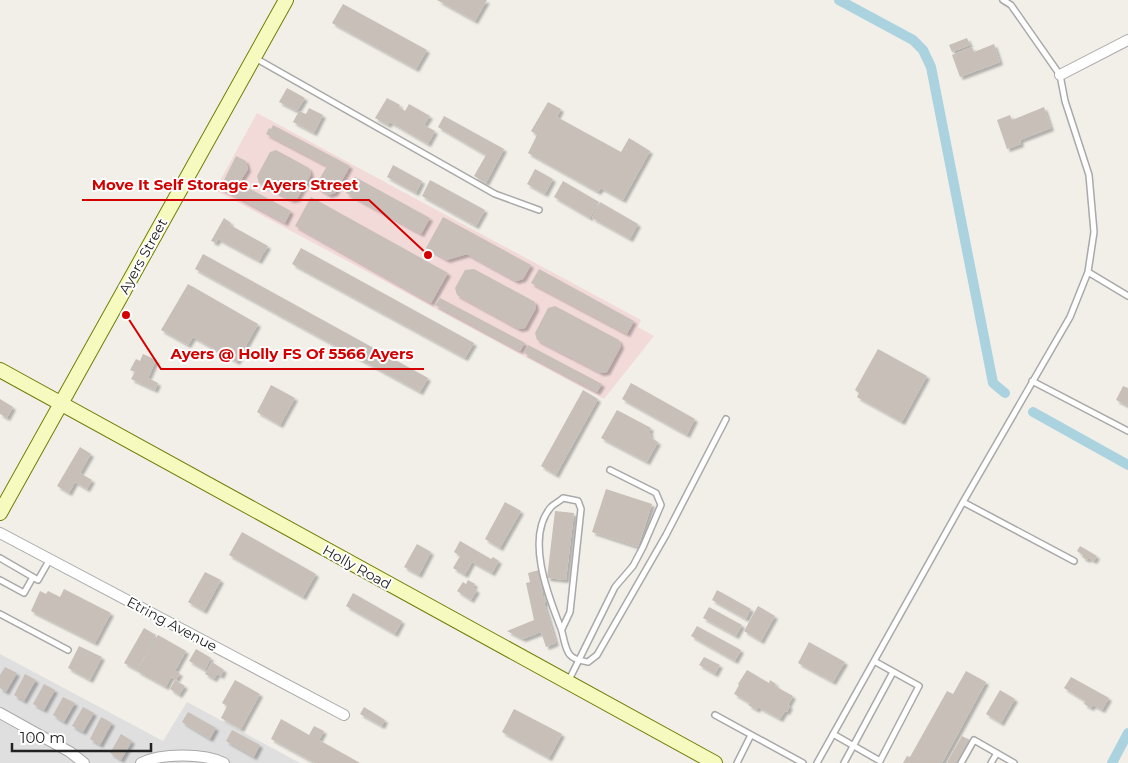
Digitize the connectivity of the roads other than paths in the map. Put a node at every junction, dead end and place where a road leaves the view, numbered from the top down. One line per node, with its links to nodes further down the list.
1 (286, 0): 4 (main road, Ayers Street)
2 (1003, 0): 5 (lane)
3 (1128, 40): 5 (street)
4 (255, 58): 6 (lane); 11 (main road, Ayers Street)
5 (1060, 75): 7 (lane)
6 (539, 210)
7 (1088, 272): 8 (lane); 10 (lane)
8 (1128, 296)
9 (0, 370): 11 (main road, Holly Road)
10 (1032, 381): 13 (lane); 15 (lane)
11 (60, 404): 16 (main road, Ayers Street); 29 (main road, Holly Road)
12 (726, 419): 26 (lane)
13 (1128, 432)
14 (610, 470): 26 (lane)
15 (963, 502): 20 (lane); 27 (lane)
16 (2, 505)
17 (0, 533): 19 (street, Etring Avenue)
18 (0, 558): 21 (lane)
19 (50, 559): 21 (lane); 31 (street, Etring Avenue)
20 (1074, 561)
21 (33, 577): 22 (lane)
22 (0, 580)
23 (0, 614): 25 (lane)
24 (562, 629): 24 (lane); 26 (lane)
25 (68, 650)
26 (578, 660): 29 (lane)
27 (874, 661): 28 (lane); 33 (lane)
28 (893, 672): 35 (lane); 37 (lane)
29 (568, 682): 41 (main road, Holly Road)
30 (0, 712): 38 (street)
31 (344, 715)
32 (715, 715): 34 (lane)
33 (833, 734): 35 (lane); 44 (lane)
34 (752, 735): 42 (lane); 43 (lane)
35 (853, 746): 37 (lane); 45 (lane)
36 (997, 753): 46 (lane); 47 (lane); 48 (lane)
37 (880, 762)
38 (84, 763)
39 (141, 763): 40 (street)
40 (224, 763)
41 (715, 763)
42 (737, 763)
43 (802, 763)
44 (817, 763)
45 (844, 763)
46 (961, 763)
47 (991, 763)
48 (1014, 763)

